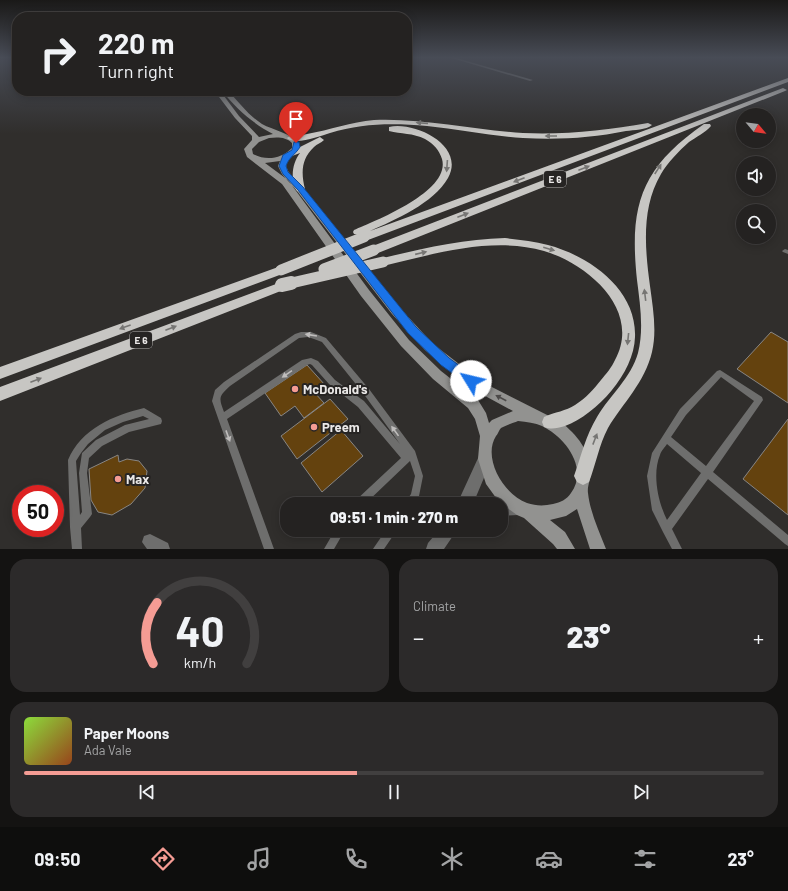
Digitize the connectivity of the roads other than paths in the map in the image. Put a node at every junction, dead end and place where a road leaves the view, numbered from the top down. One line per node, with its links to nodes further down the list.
1 (781, 83): 6 (highway, E 6)
2 (788, 88): 5 (highway, E 6)
3 (221, 96): 8 (main road)
4 (229, 96): 7 (main road)
5 (736, 108): 14 (highway, E 6, one-way to 5, bridge); 25 (highway, one-way to 5)
6 (686, 117): 7 (highway, one-way to 7); 13 (highway, E 6, one-way to 13)
7 (288, 137): 8 (main road); 10 (main road)
8 (255, 141): 11 (main road)
9 (315, 142): 10 (highway); 12 (highway); 13 (highway, one-way to 13)
10 (289, 155): 11 (main road); 12 (main road)
11 (255, 158): 20 (main road)
12 (300, 189): 17 (main road, one-way to 12)
13 (361, 235): 15 (highway, E 6, one-way to 15, bridge)
14 (282, 285): 16 (highway, E 6, one-way to 14); 19 (highway, one-way to 19, bridge)
15 (0, 373)
16 (0, 394)
17 (535, 416): 19 (main road); 20 (main road)
18 (222, 418): 22 (lane, one-way to 18); 22 (lane, one-way to 18); 38 (lane, one-way to 38)
19 (550, 422): 25 (main road)
20 (487, 436): 23 (main road)
21 (666, 438): 24 (lane); 24 (lane); 32 (lane)
22 (409, 456): 26 (lane); 27 (lane)
23 (484, 461): 28 (street); 30 (main road)
24 (708, 472): 32 (lane); 36 (lane)
25 (582, 484): 30 (main road); 43 (main road)
26 (365, 497)
27 (414, 497)
28 (468, 497)
29 (508, 508): 30 (street)
30 (523, 509): 42 (main road)
31 (75, 527): 31 (lane); 37 (lane)
32 (666, 529): 44 (lane)
33 (336, 537): 39 (lane)
34 (387, 537): 40 (lane)
35 (443, 537): 41 (street)
36 (788, 541)
37 (77, 549)
38 (270, 549)
39 (329, 549)
40 (378, 549)
41 (434, 549)
42 (568, 549)
43 (598, 549)
44 (677, 549)

